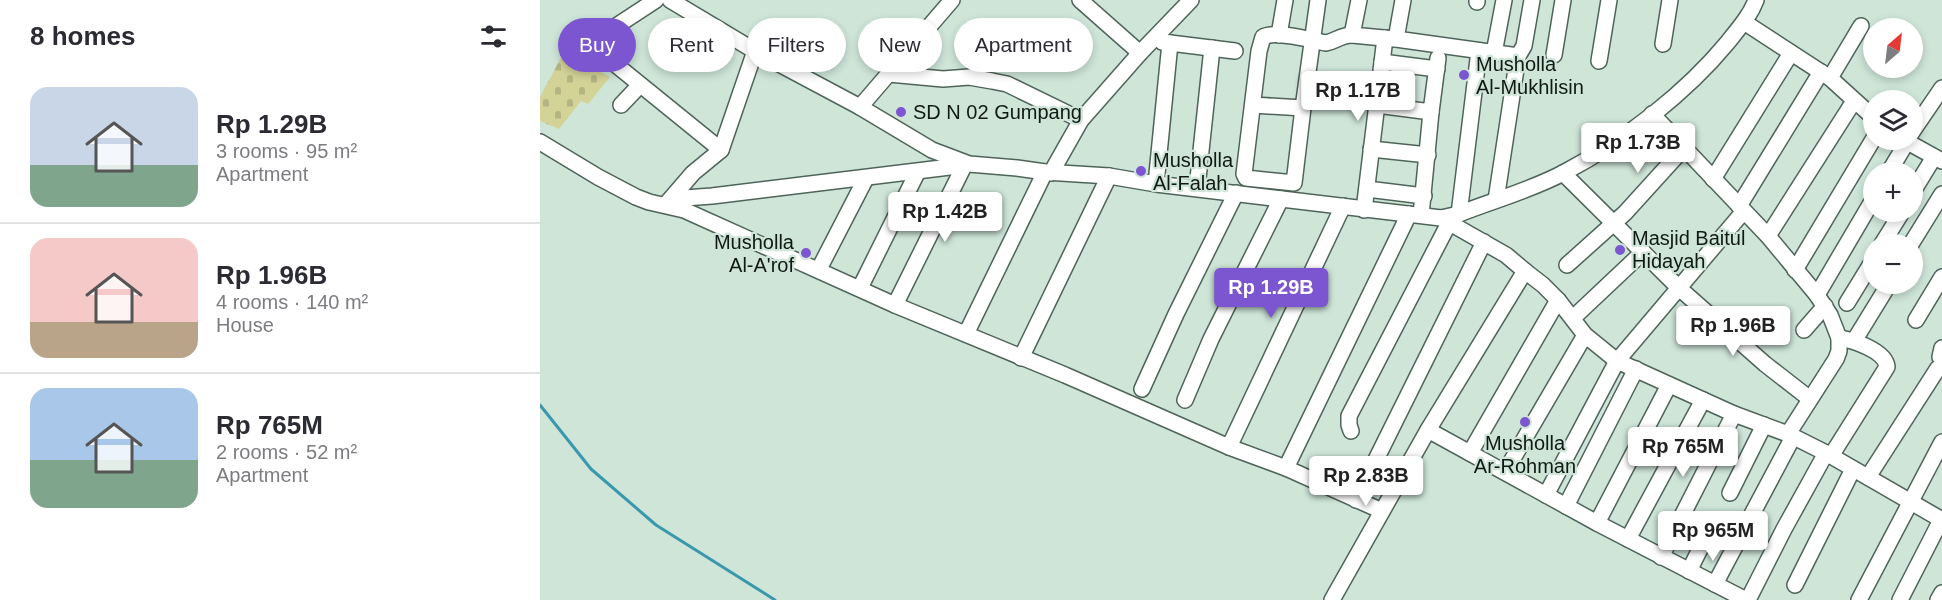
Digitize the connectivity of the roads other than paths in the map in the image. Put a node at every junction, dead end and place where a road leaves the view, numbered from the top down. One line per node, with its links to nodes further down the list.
1 (656, 0): 39 (street)
2 (670, 0): 25 (street)
3 (1080, 0): 30 (street)
4 (1191, 0): 21 (street)
5 (1285, 0): 18 (street)
6 (1318, 0): 22 (street)
7 (1359, 0): 19 (street)
8 (1403, 0): 20 (street)
9 (1504, 0): 28 (street)
10 (1532, 0): 32 (street)
11 (1563, 0): 31 (street)
12 (1608, 0): 33 (street)
13 (1670, 0): 24 (street)
14 (1756, 0): 16 (street)
15 (944, 3): 37 (street)
16 (1744, 22): 29 (street); 49 (street)
17 (1861, 26): 38 (street)
18 (1279, 35): 22 (street); 43 (street)
19 (1352, 35): 20 (street); 22 (street)
20 (1390, 38): 28 (street); 34 (street)
21 (1153, 40): 23 (street); 30 (street)
22 (1312, 40): 46 (street)
23 (1170, 43): 26 (street); 68 (street)
24 (1663, 44)
25 (747, 46)
26 (1212, 48): 27 (street); 69 (street)
27 (1235, 51)
28 (1487, 52): 32 (street); 81 (street)
29 (1791, 52): 38 (street); 66 (street)
30 (1140, 53): 51 (street)
31 (1554, 55)
32 (1518, 56): 75 (street)
33 (1599, 61)
34 (1382, 62): 44 (street); 48 (street)
35 (748, 72): 56 (street)
36 (794, 72): 45 (street)
37 (890, 74): 45 (street); 51 (street)
38 (1826, 75): 41 (street); 78 (street)
39 (640, 85): 42 (street); 56 (street)
40 (1942, 88): 50 (street)
41 (1854, 101): 47 (street); 85 (street)
42 (621, 105)
43 (1253, 105): 46 (street); 72 (street)
44 (1377, 105): 48 (street); 55 (street)
45 (860, 107): 60 (street)
46 (1303, 108): 72 (street)
47 (1863, 109)
48 (1431, 112): 58 (street)
49 (1652, 114): 53 (street); 63 (street)
50 (1923, 116)
51 (1081, 120): 62 (street)
52 (540, 142): 76 (street)
53 (1684, 148): 66 (street); 83 (street)
54 (1923, 148): 59 (street)
55 (1371, 149): 58 (street); 70 (street)
56 (721, 150): 76 (street)
57 (1867, 150): 90 (street)
58 (1428, 155): 74 (street)
59 (1938, 159): 67 (street)
60 (967, 165): 61 (street); 62 (street); 100 (street)
61 (917, 172): 65 (street); 94 (street)
62 (1048, 172): 64 (street); 104 (street)
63 (1563, 173): 75 (street); 83 (street)
64 (1109, 176): 68 (street); 108 (street)
65 (866, 178): 76 (street); 89 (street)
66 (1713, 179): 78 (street)
67 (1923, 179)
68 (1156, 184): 69 (street)
69 (1197, 188): 71 (street)
70 (1367, 189): 74 (street); 79 (street)
71 (1236, 193): 72 (street); 113 (street)
72 (1274, 193): 77 (street); 115 (street)
73 (1942, 194): 84 (street)
74 (1424, 196): 80 (street)
75 (1496, 200): 81 (street)
76 (668, 202): 89 (street)
77 (1343, 206): 79 (street); 123 (street)
78 (1741, 208): 85 (street); 95 (street)
79 (1364, 210): 80 (street)
80 (1415, 215): 81 (street); 126 (street)
81 (1449, 218): 86 (street); 120 (street)
82 (1863, 219): 98 (street)
83 (1614, 223): 87 (street); 88 (street)
84 (1917, 234)
85 (1768, 236): 90 (street)
86 (1484, 242): 91 (street); 132 (street)
87 (1643, 252): 95 (street); 101 (street)
88 (1567, 265)
89 (819, 269): 94 (street)
90 (1795, 270): 98 (street)
91 (1525, 271): 97 (street); 119 (street)
92 (1863, 277): 99 (street)
93 (1942, 277): 102 (street)
94 (860, 288): 100 (street)
95 (1679, 288): 109 (street); 114 (street)
96 (1881, 294): 106 (street)
97 (1558, 300): 101 (street); 124 (street)
98 (1821, 301): 103 (street); 106 (street)
99 (1847, 303)
100 (895, 305): 104 (street)
101 (1573, 318): 105 (street)
102 (1916, 320)
103 (1804, 330)
104 (966, 334): 108 (street)
105 (1585, 335): 109 (street); 128 (street)
106 (1847, 339): 114 (street); 125 (street)
107 (1942, 348): 110 (street)
108 (1021, 358): 123 (street)
109 (1617, 361): 111 (street); 131 (street)
110 (1940, 364): 129 (street)
111 (1636, 369): 112 (street); 134 (street)
112 (1669, 385): 116 (street); 137 (street)
113 (1142, 389)
114 (1810, 399): 121 (street)
115 (1185, 400)
116 (1702, 400): 117 (street); 139 (street)
117 (1734, 414): 118 (street); 140 (street)
118 (1764, 425): 121 (street); 130 (street)
119 (1428, 430): 124 (street); 135 (street)
120 (1351, 431)
121 (1790, 436): 125 (street); 142 (street)
122 (1942, 442): 133 (street)
123 (1229, 447): 126 (street)
124 (1470, 453): 128 (street)
125 (1828, 455): 127 (street); 146 (street)
126 (1286, 468): 132 (street)
127 (1853, 469): 129 (street); 143 (street)
128 (1505, 472): 131 (street)
129 (1868, 477): 133 (street)
130 (1730, 493)
131 (1546, 495): 134 (street)
132 (1356, 500): 135 (street)
133 (1910, 502): 136 (street); 147 (street)
134 (1566, 506): 137 (street)
135 (1382, 511): 145 (street)
136 (1942, 520): 148 (street)
137 (1597, 523): 139 (street)
138 (1706, 537): 141 (street)
139 (1628, 539): 140 (street)
140 (1661, 557): 141 (street)
141 (1689, 571): 142 (street)
142 (1715, 584): 146 (street)
143 (1796, 585)
144 (1942, 593): 149 (street)
145 (1332, 600)
146 (1747, 600)
147 (1859, 600)
148 (1900, 600)
149 (1938, 600)

